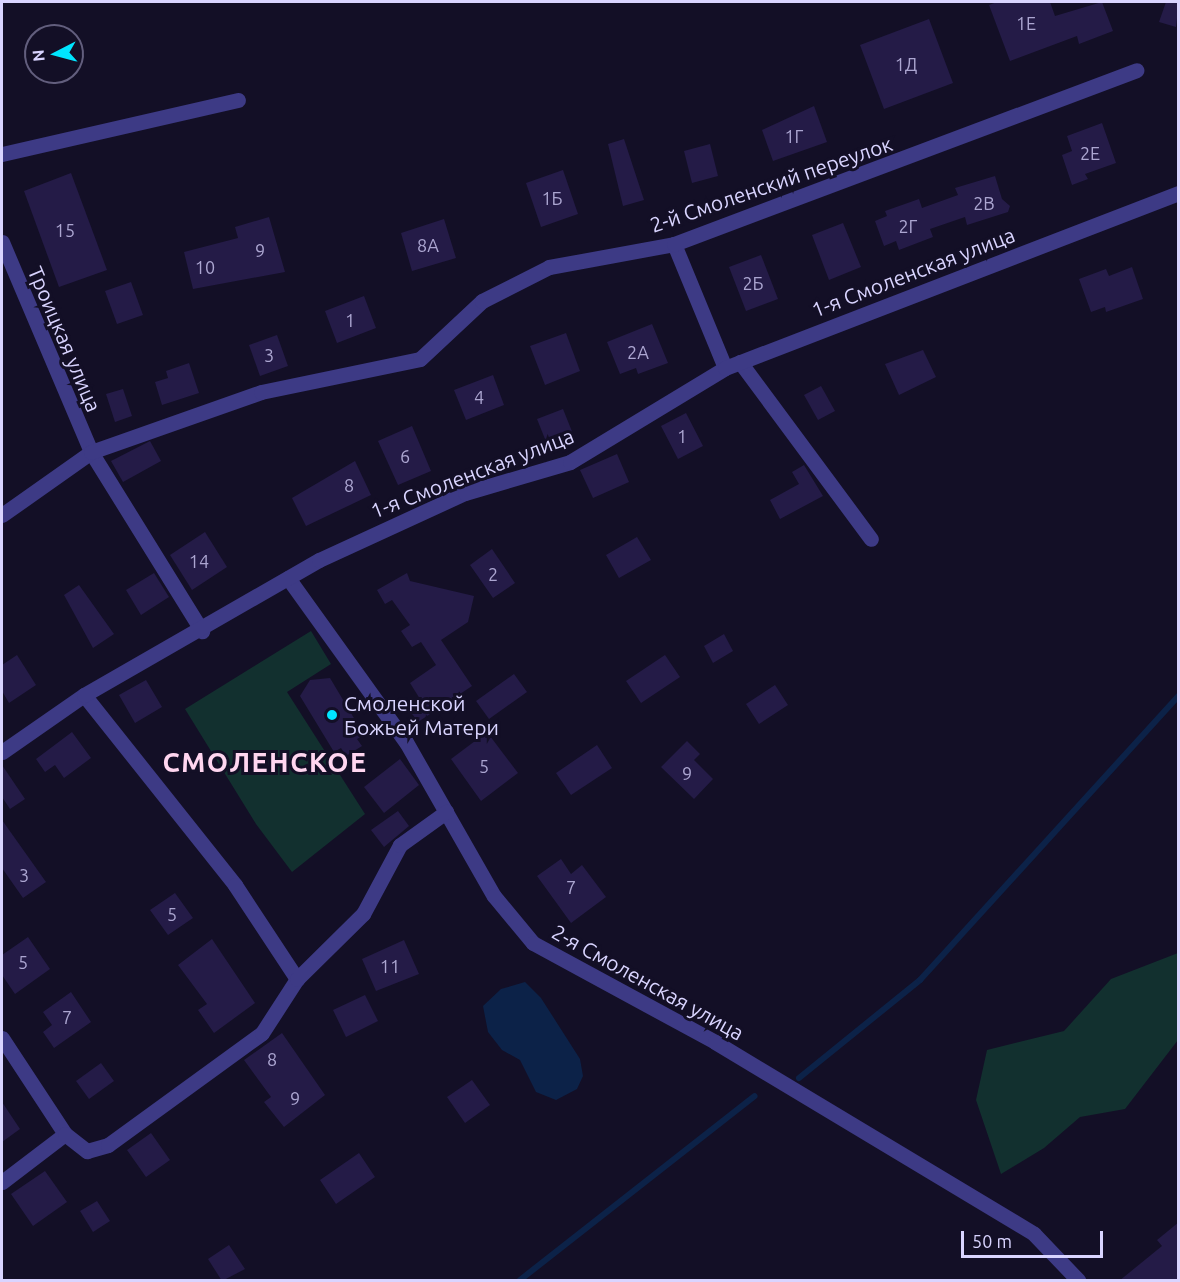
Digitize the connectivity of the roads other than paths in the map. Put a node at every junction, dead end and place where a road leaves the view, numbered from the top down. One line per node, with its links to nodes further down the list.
1 (1136, 70): 6 (street, 2-й Смоленский переулок)
2 (238, 100): 3 (street)
3 (2, 154)
4 (1179, 193): 7 (street, 1-я Смоленская улица)
5 (2, 242): 9 (street, Троицкая улица)
6 (674, 244): 8 (street); 9 (street, 2-й Смоленский переулок)
7 (740, 362): 8 (street, 1-я Смоленская улица); 11 (street)
8 (725, 368): 12 (street, 1-я Смоленская улица)
9 (91, 452): 10 (street, 2-й Смоленский переулок); 13 (street)
10 (2, 515)
11 (871, 539)
12 (288, 578): 13 (street, 1-я Смоленская улица); 16 (street, 2-я Смоленская улица)
13 (202, 631): 14 (street, 1-я Смоленская улица)
14 (84, 695): 15 (street, 1-я Смоленская улица); 17 (street)
15 (2, 752)
16 (446, 812): 17 (street); 21 (street, 2-я Смоленская улица)
17 (297, 979): 19 (street)
18 (2, 1038): 19 (street)
19 (64, 1134): 20 (street)
20 (2, 1182)
21 (1078, 1281)

